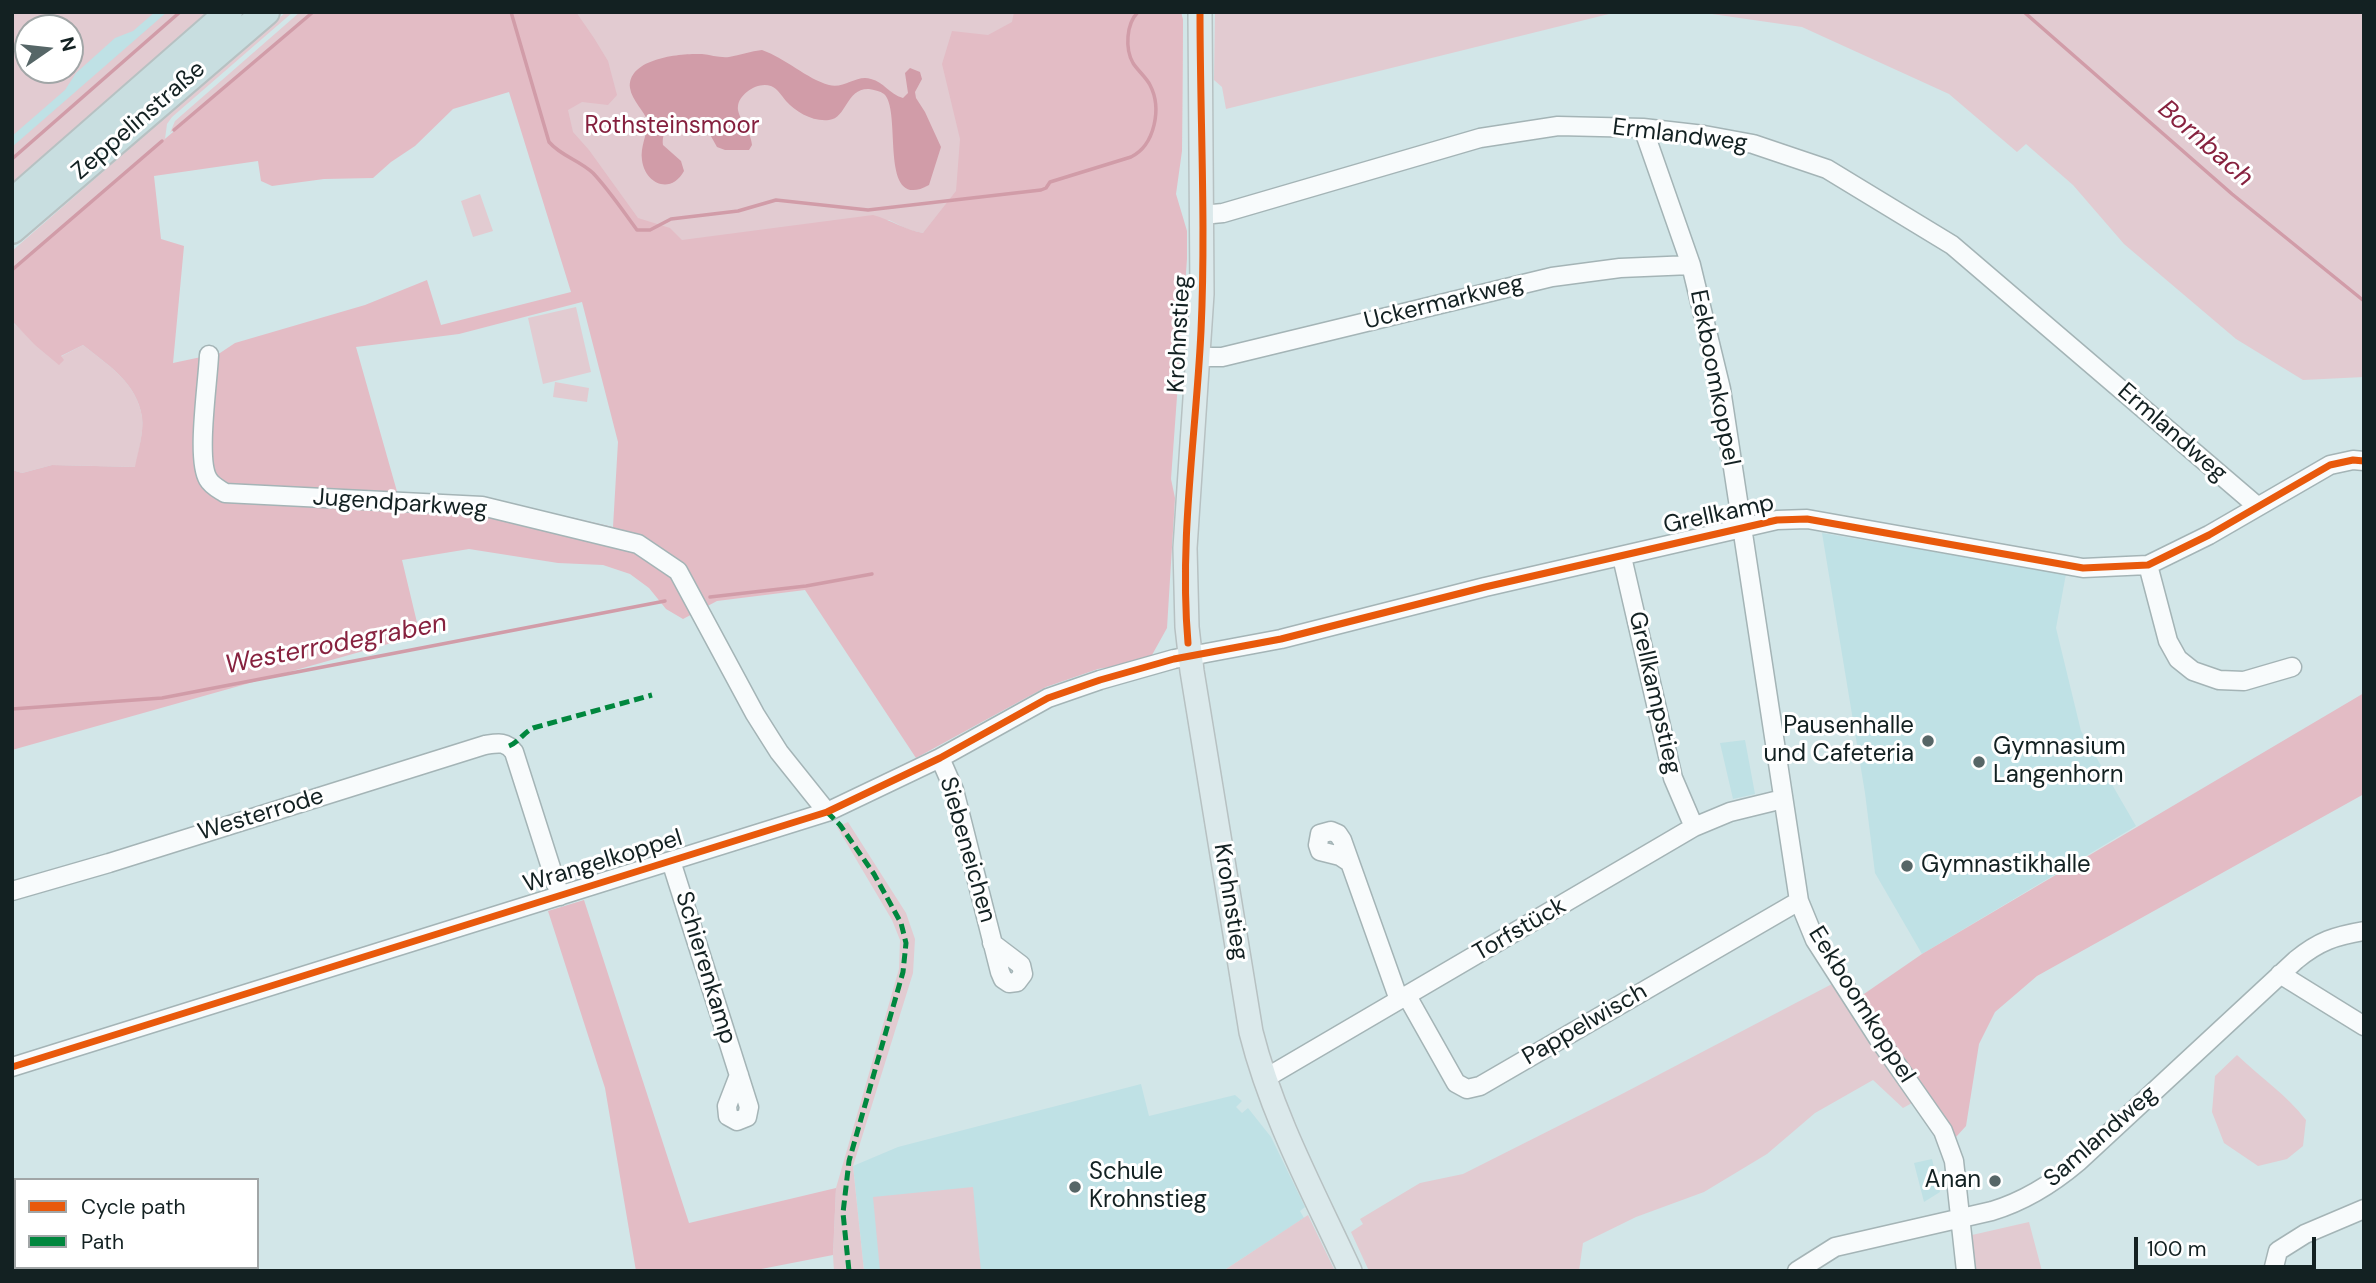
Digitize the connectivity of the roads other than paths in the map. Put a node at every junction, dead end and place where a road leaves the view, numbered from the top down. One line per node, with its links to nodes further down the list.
1 (229, 12): 5 (highway, Zeppelinstraße)
2 (265, 12): 7 (highway, Zeppelinstraße)
3 (1200, 12): 6 (main road, Krohnstieg)
4 (1643, 128): 6 (street, Ermlandweg); 8 (street, Eekboomkoppel); 12 (street, Ermlandweg)
5 (12, 202)
6 (1202, 215): 10 (main road, Krohnstieg)
7 (12, 230)
8 (1691, 265): 10 (street, Uckermarkweg); 13 (street, Eekboomkoppel)
9 (209, 355): 20 (street, Jugendparkweg)
10 (1199, 356): 16 (main road, Krohnstieg)
11 (2364, 461): 12 (street, Grellkamp)
12 (2257, 506): 15 (street, Grellkamp)
13 (1742, 526): 14 (street, Grellkamp); 15 (street, Grellkamp); 19 (street, Eekboomkoppel)
14 (1622, 557): 16 (street, Grellkamp); 21 (street, Grellkampstieg)
15 (2148, 565): 17 (street)
16 (1190, 656): 18 (street, Wrangelkoppel); 34 (main road, Krohnstieg)
17 (2292, 667)
18 (940, 758): 20 (street, Wrangelkoppel); 28 (street, Siebeneichen)
19 (1783, 799): 21 (street, Torfstück); 26 (street, Eekboomkoppel)
20 (827, 812): 22 (street, Wrangelkoppel)
21 (1694, 827): 30 (street, Torfstück)
22 (671, 861): 25 (street, Wrangelkoppel); 33 (street, Schierenkamp)
23 (1349, 862): 30 (street)
24 (12, 891): 25 (street, Westerrode)
25 (560, 895): 32 (street, Wrangelkoppel)
26 (1799, 901): 30 (street, Pappelwisch); 36 (street, Eekboomkoppel)
27 (2364, 931): 29 (street, Samlandweg)
28 (992, 943)
29 (2280, 974): 31 (street); 36 (street, Samlandweg)
30 (1403, 998): 34 (street, Torfstück)
31 (2364, 1026)
32 (12, 1067)
33 (739, 1075)
34 (1264, 1079): 37 (main road, Krohnstieg)
35 (2364, 1209): 40 (street)
36 (1962, 1218): 38 (street, Samlandweg); 39 (street, Eekboomkoppel)
37 (1350, 1271)
38 (1797, 1271)
39 (1966, 1271)
40 (2273, 1271)

